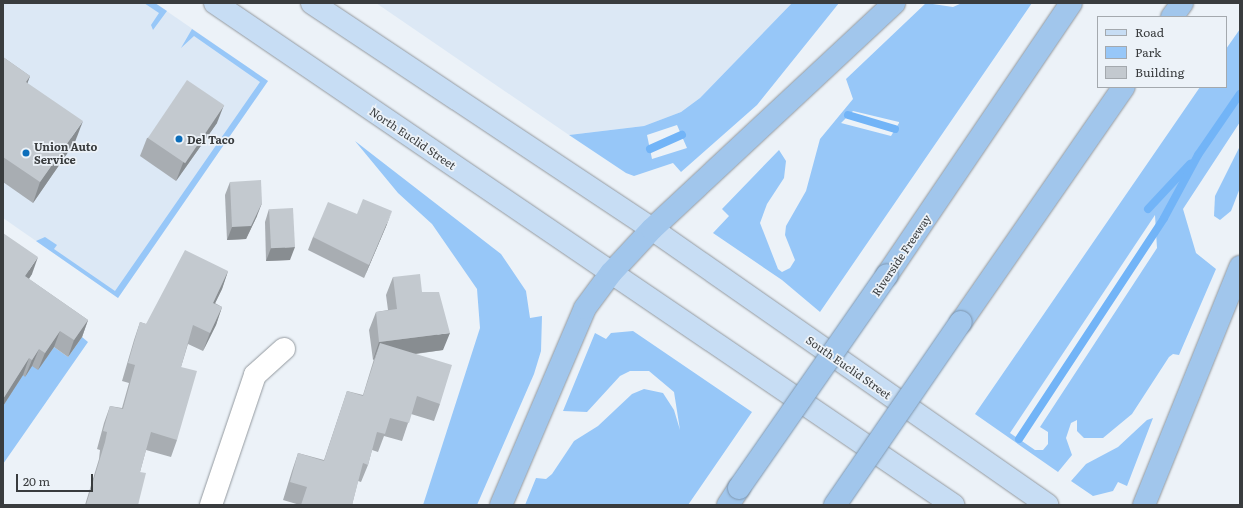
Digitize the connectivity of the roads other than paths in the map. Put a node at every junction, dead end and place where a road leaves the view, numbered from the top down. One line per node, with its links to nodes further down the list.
1 (215, 3): 10 (main road, North Euclid Street)
2 (312, 3): 8 (main road)
3 (894, 3): 8 (highway)
4 (1071, 3): 12 (highway, Riverside Freeway, bridge)
5 (1182, 3): 6 (highway)
6 (1173, 16)
7 (1123, 88): 15 (highway, bridge)
8 (652, 229): 10 (highway); 17 (main road, South Euclid Street)
9 (1240, 267): 18 (highway)
10 (611, 273): 14 (highway); 16 (main road)
11 (284, 349): 13 (street)
12 (734, 497)
13 (211, 505)
14 (501, 505)
15 (835, 505)
16 (953, 505)
17 (1047, 505)
18 (1144, 505)

